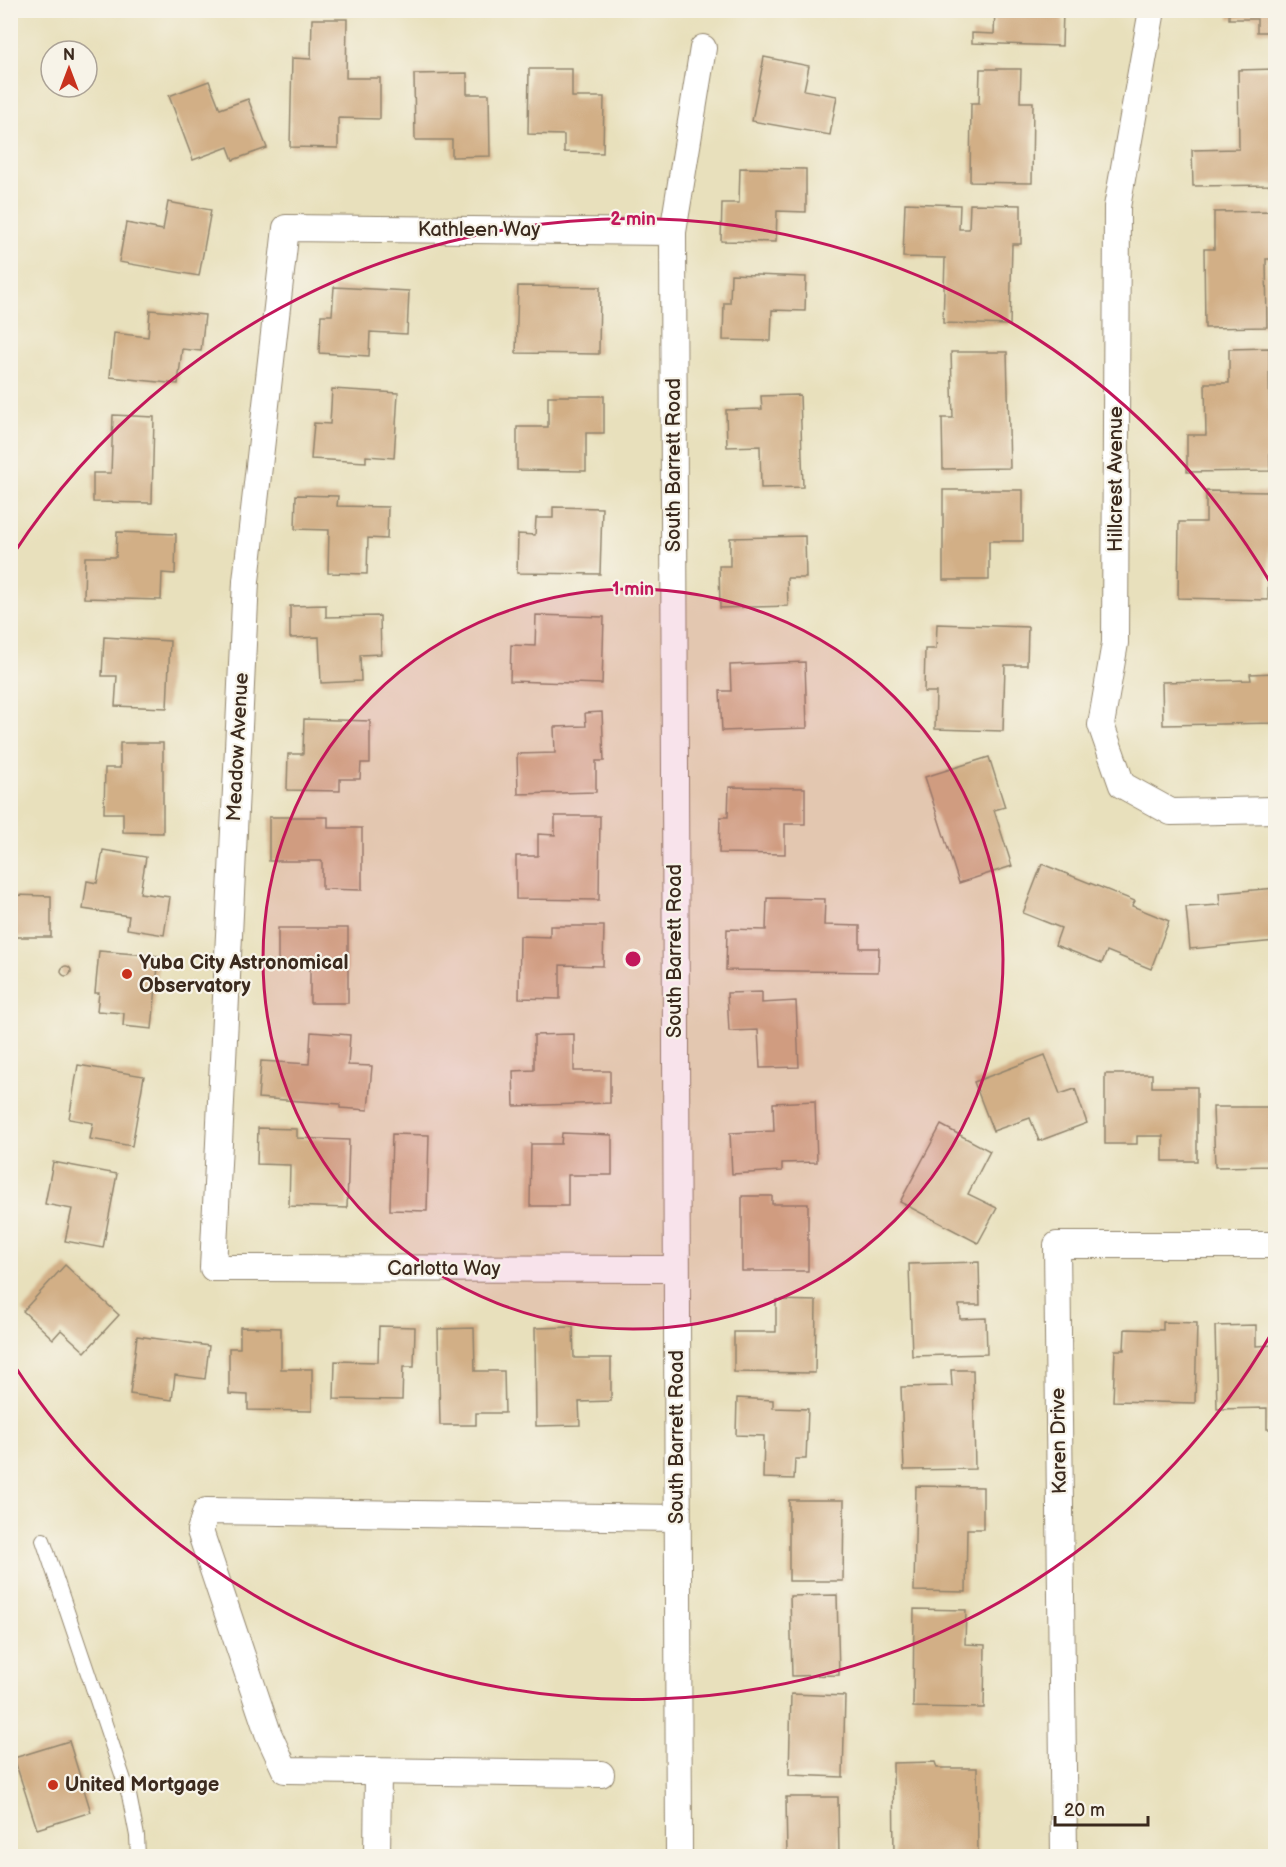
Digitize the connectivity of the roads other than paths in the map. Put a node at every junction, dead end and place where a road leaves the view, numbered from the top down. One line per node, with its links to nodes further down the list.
1 (1152, 10): 5 (street, Hillcrest Avenue)
2 (703, 48): 4 (street, South Barrett Road)
3 (285, 228): 4 (street, Kathleen Way); 7 (street, Meadow Avenue)
4 (673, 232): 8 (street, South Barrett Road)
5 (1275, 810)
6 (1275, 1245): 16 (street, Karen Drive)
7 (213, 1268): 8 (street, Carlotta Way)
8 (676, 1269): 9 (street, South Barrett Road)
9 (677, 1518): 11 (street); 15 (street, South Barrett Road)
10 (43, 1540): 13 (lane)
11 (378, 1772): 12 (street); 14 (street)
12 (601, 1774)
13 (138, 1857)
14 (377, 1857)
15 (679, 1857)
16 (1064, 1857)

